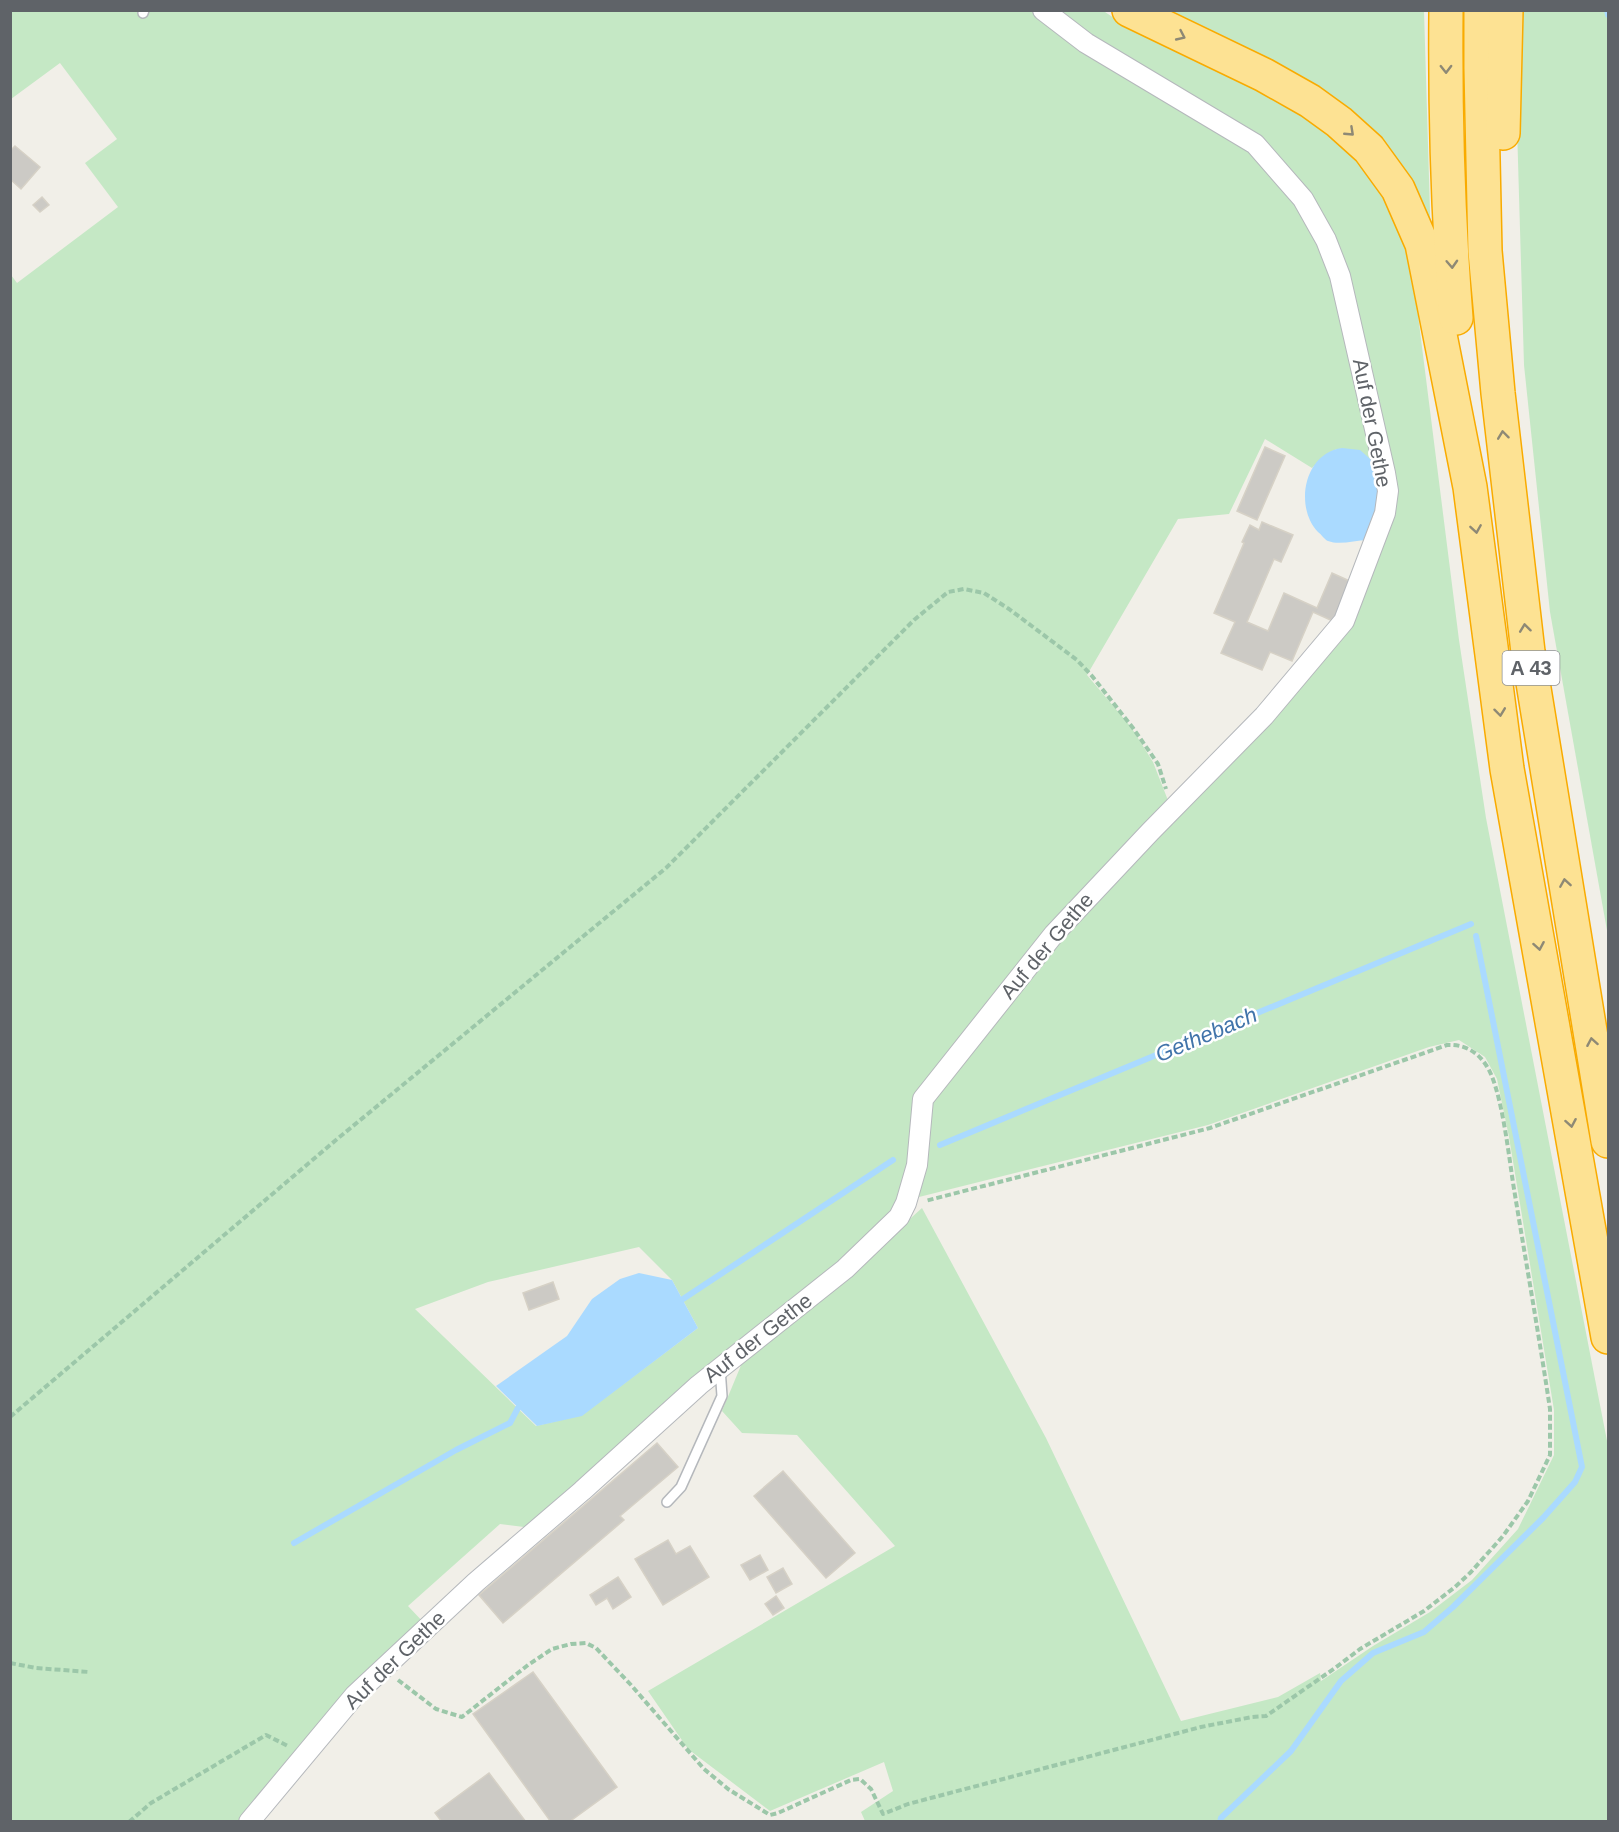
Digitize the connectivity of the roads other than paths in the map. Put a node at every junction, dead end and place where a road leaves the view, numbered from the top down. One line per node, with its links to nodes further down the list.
1 (1043, 10): 10 (street, Auf der Gethe)
2 (1129, 10): 7 (highway, one-way to 7)
3 (1446, 10): 7 (highway, A 43, one-way to 7)
4 (1481, 10): 6 (highway, A 43)
5 (1506, 10): 6 (highway)
6 (1498, 393): 8 (highway, A 43, one-way to 6)
7 (1470, 487): 9 (highway, A 43, one-way to 9)
8 (1608, 1141)
9 (1608, 1337)
10 (720, 1368): 11 (lane); 12 (street, Auf der Gethe)
11 (666, 1502)
12 (249, 1821)

